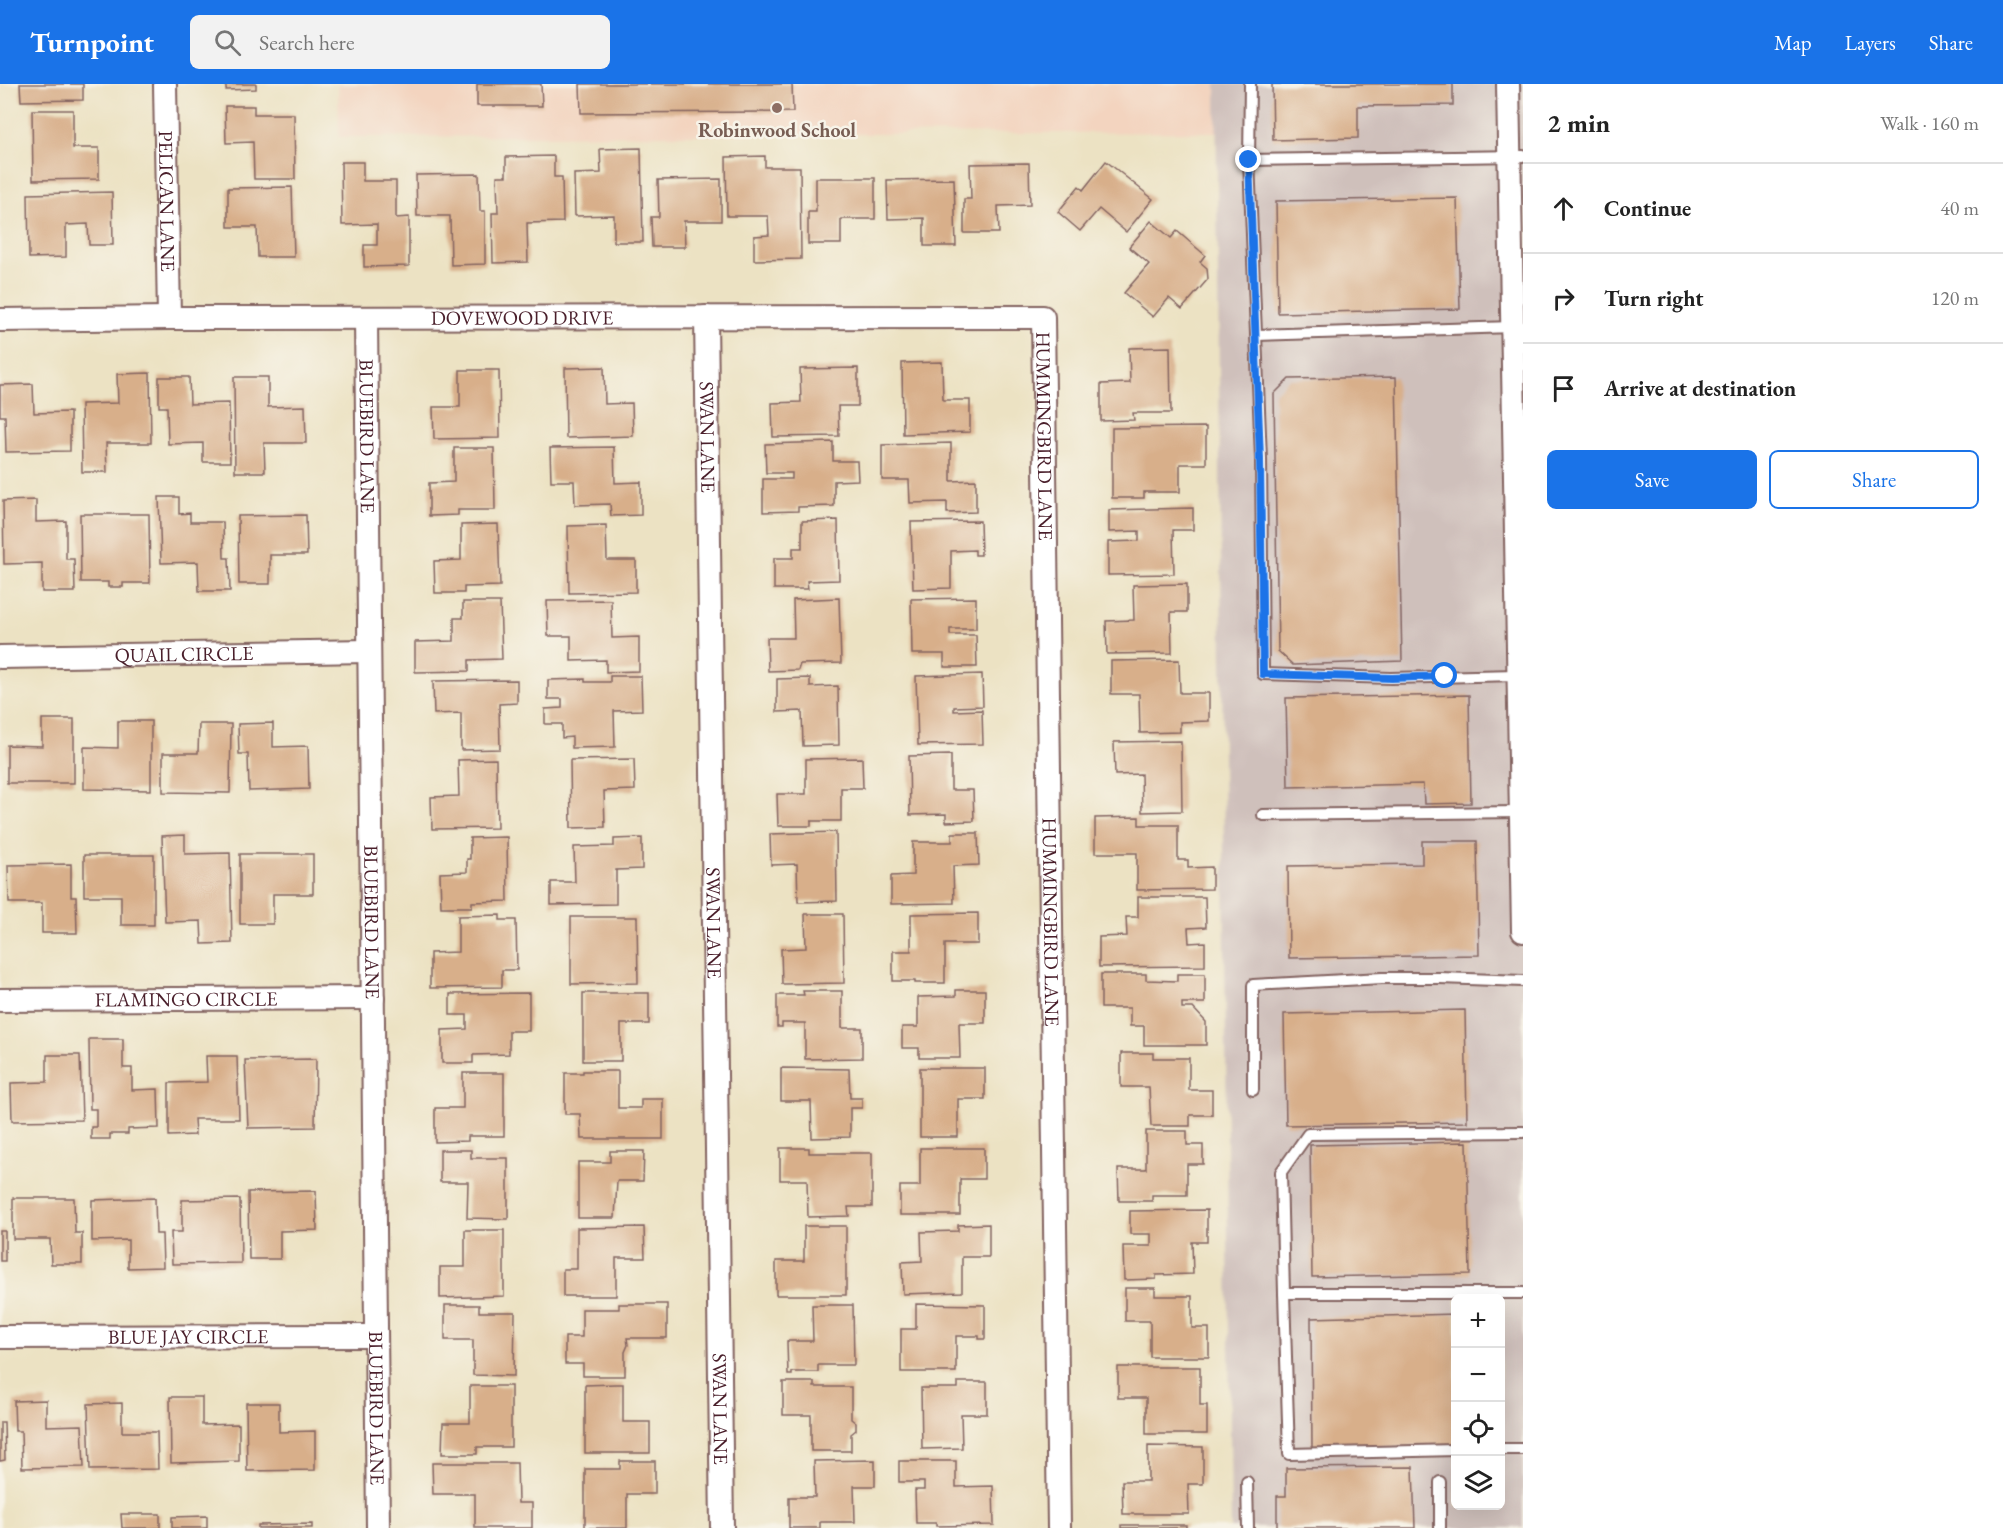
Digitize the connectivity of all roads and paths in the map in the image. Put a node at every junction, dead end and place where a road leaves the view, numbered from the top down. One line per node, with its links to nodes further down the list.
1 (165, 84): 9 (street, PELICAN LANE)
2 (1250, 84): 5 (lane)
3 (1508, 84): 4 (street)
4 (1517, 156): 5 (lane); 6 (street)
5 (1249, 160): 13 (lane)
6 (1517, 238): 12 (street)
7 (706, 317): 8 (street, DOVEWOOD DRIVE); 10 (street, DOVEWOOD DRIVE); 36 (street, SWAN LANE)
8 (1043, 317): 37 (street, HUMMINGBIRD LANE)
9 (169, 318): 10 (street, DOVEWOOD DRIVE); 11 (street, DOVEWOOD DRIVE)
10 (366, 318): 15 (street, BLUEBIRD LANE)
11 (0, 320)
12 (1513, 327): 13 (lane); 14 (street)
13 (1257, 335): 17 (lane)
14 (1519, 479): 17 (street)
15 (369, 651): 16 (street, QUAIL CIRCLE); 22 (street, BLUEBIRD LANE)
16 (0, 657)
17 (1519, 686): 18 (street)
18 (1521, 812): 19 (lane); 20 (street)
19 (1263, 815)
20 (1523, 931)
21 (1523, 981): 24 (lane)
22 (373, 998): 23 (street, FLAMINGO CIRCLE); 28 (street, BLUEBIRD LANE)
23 (0, 1000)
24 (1253, 1090)
25 (1523, 1132): 26 (lane)
26 (1284, 1293): 27 (lane); 32 (lane)
27 (1523, 1293)
28 (376, 1336): 29 (street, BLUE JAY CIRCLE); 35 (street, BLUEBIRD LANE)
29 (0, 1337)
30 (1505, 1449): 31 (lane)
31 (1523, 1449)
32 (1451, 1450)
33 (1247, 1482): 38 (lane)
34 (1440, 1482): 39 (lane)
35 (378, 1528)
36 (722, 1528)
37 (1059, 1528)
38 (1248, 1528)
39 (1440, 1528)

